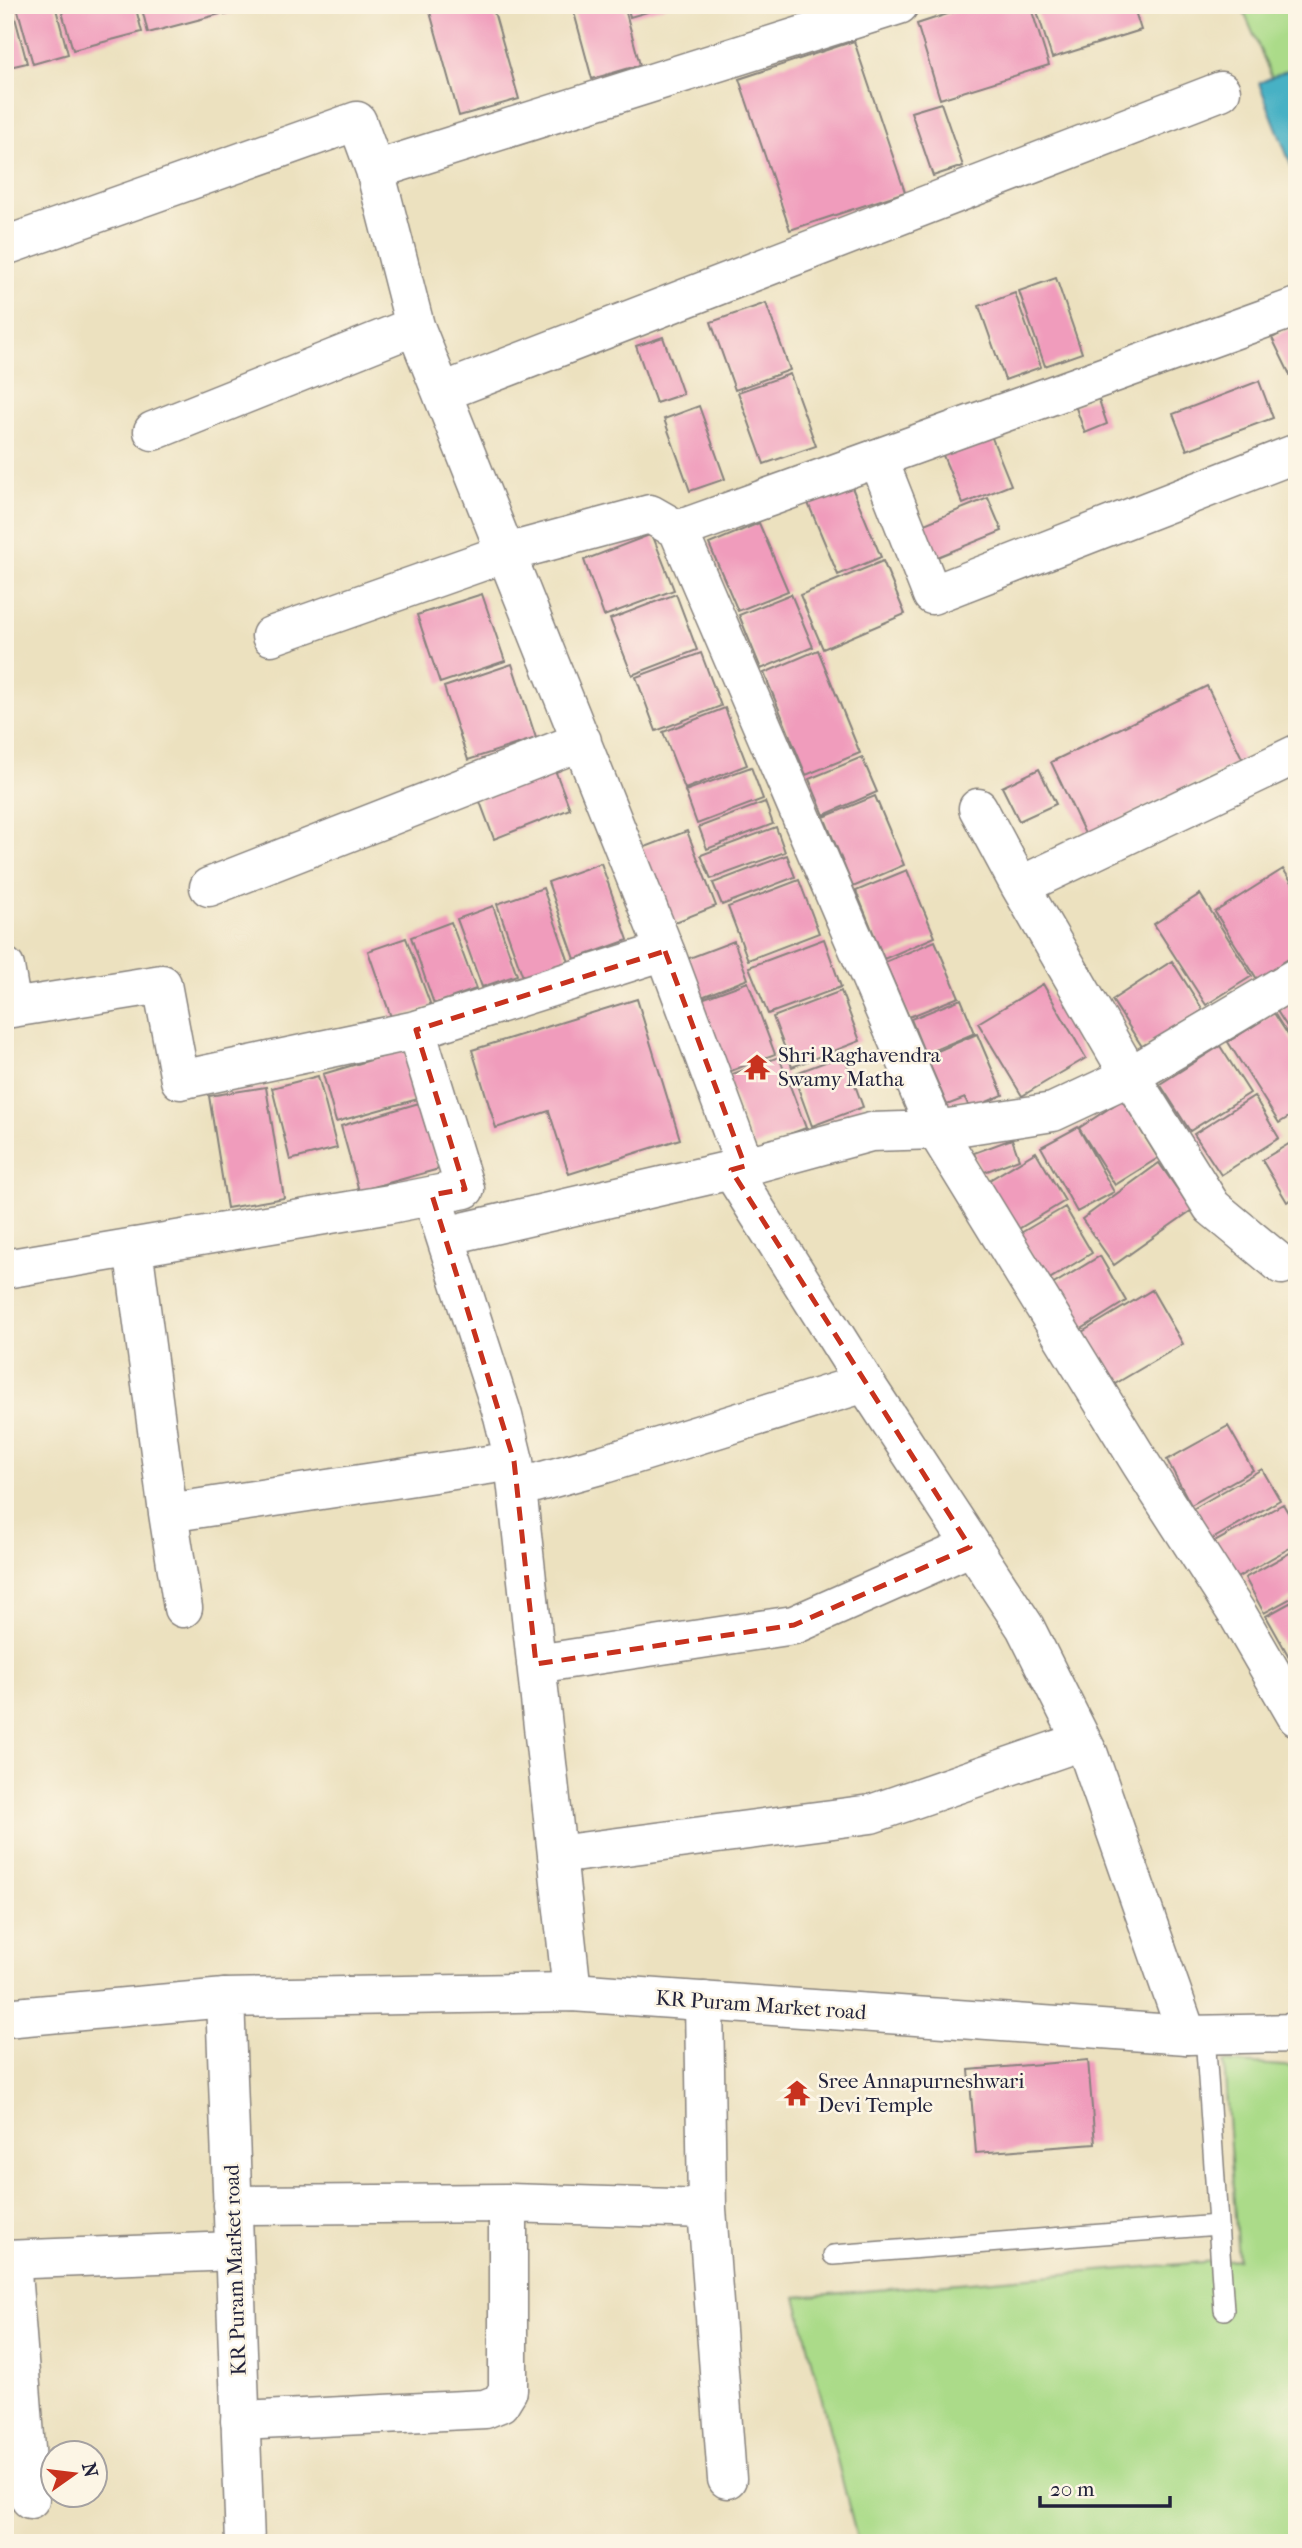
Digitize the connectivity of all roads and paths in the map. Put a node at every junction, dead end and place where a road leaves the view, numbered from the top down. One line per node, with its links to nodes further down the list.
1 (900, 5): 3 (street)
2 (1221, 91): 7 (street)
3 (375, 170): 4 (street); 6 (street)
4 (5, 246)
5 (1297, 307): 10 (street)
6 (415, 326): 7 (street); 8 (street)
7 (443, 392): 12 (street)
8 (153, 431)
9 (1297, 453): 10 (street)
10 (878, 458): 11 (street)
11 (678, 530): 12 (street); 25 (street)
12 (506, 553): 13 (street); 14 (street)
13 (271, 636)
14 (582, 741): 18 (street); 19 (street)
15 (1297, 754): 17 (street)
16 (978, 808): 17 (street)
17 (1020, 886): 24 (street)
18 (209, 887)
19 (665, 951): 23 (street); 26 (street)
20 (5, 967): 22 (street)
21 (1297, 977): 24 (street)
22 (8, 1008): 23 (street)
23 (416, 1030): 27 (street)
24 (1130, 1076): 25 (street); 31 (street)
25 (936, 1130): 26 (street); 38 (street)
26 (738, 1168): 28 (street); 32 (street)
27 (432, 1195): 28 (street); 29 (street)
28 (445, 1236): 33 (street)
29 (133, 1247): 30 (street); 34 (street)
30 (5, 1269)
31 (1292, 1270)
32 (865, 1383): 33 (street); 35 (street)
33 (515, 1475): 34 (street); 37 (street)
34 (168, 1513): 36 (street)
35 (970, 1547): 37 (street); 39 (street)
36 (183, 1608)
37 (536, 1664): 40 (street)
38 (1297, 1717)
39 (1082, 1741): 40 (street); 46 (street)
40 (557, 1855): 41 (street)
41 (572, 1992): 42 (street, KR Puram Market road); 43 (street, KR Puram Market road)
42 (225, 1998): 44 (street, KR Puram Market road); 48 (street, KR Puram Market road)
43 (704, 2001): 46 (street, KR Puram Market road); 49 (street)
44 (5, 2018)
45 (1297, 2033): 46 (street, KR Puram Market road)
46 (1196, 2035): 50 (lane)
47 (508, 2203): 48 (street); 49 (street); 55 (street)
48 (232, 2205): 51 (street, KR Puram Market road)
49 (707, 2209): 56 (street)
50 (1218, 2224): 52 (lane); 54 (lane)
51 (234, 2251): 53 (street); 55 (street, KR Puram Market road)
52 (833, 2255)
53 (8, 2260): 57 (street)
54 (1224, 2309)
55 (240, 2421): 58 (street, KR Puram Market road)
56 (727, 2479)
57 (30, 2498)
58 (245, 2543)

